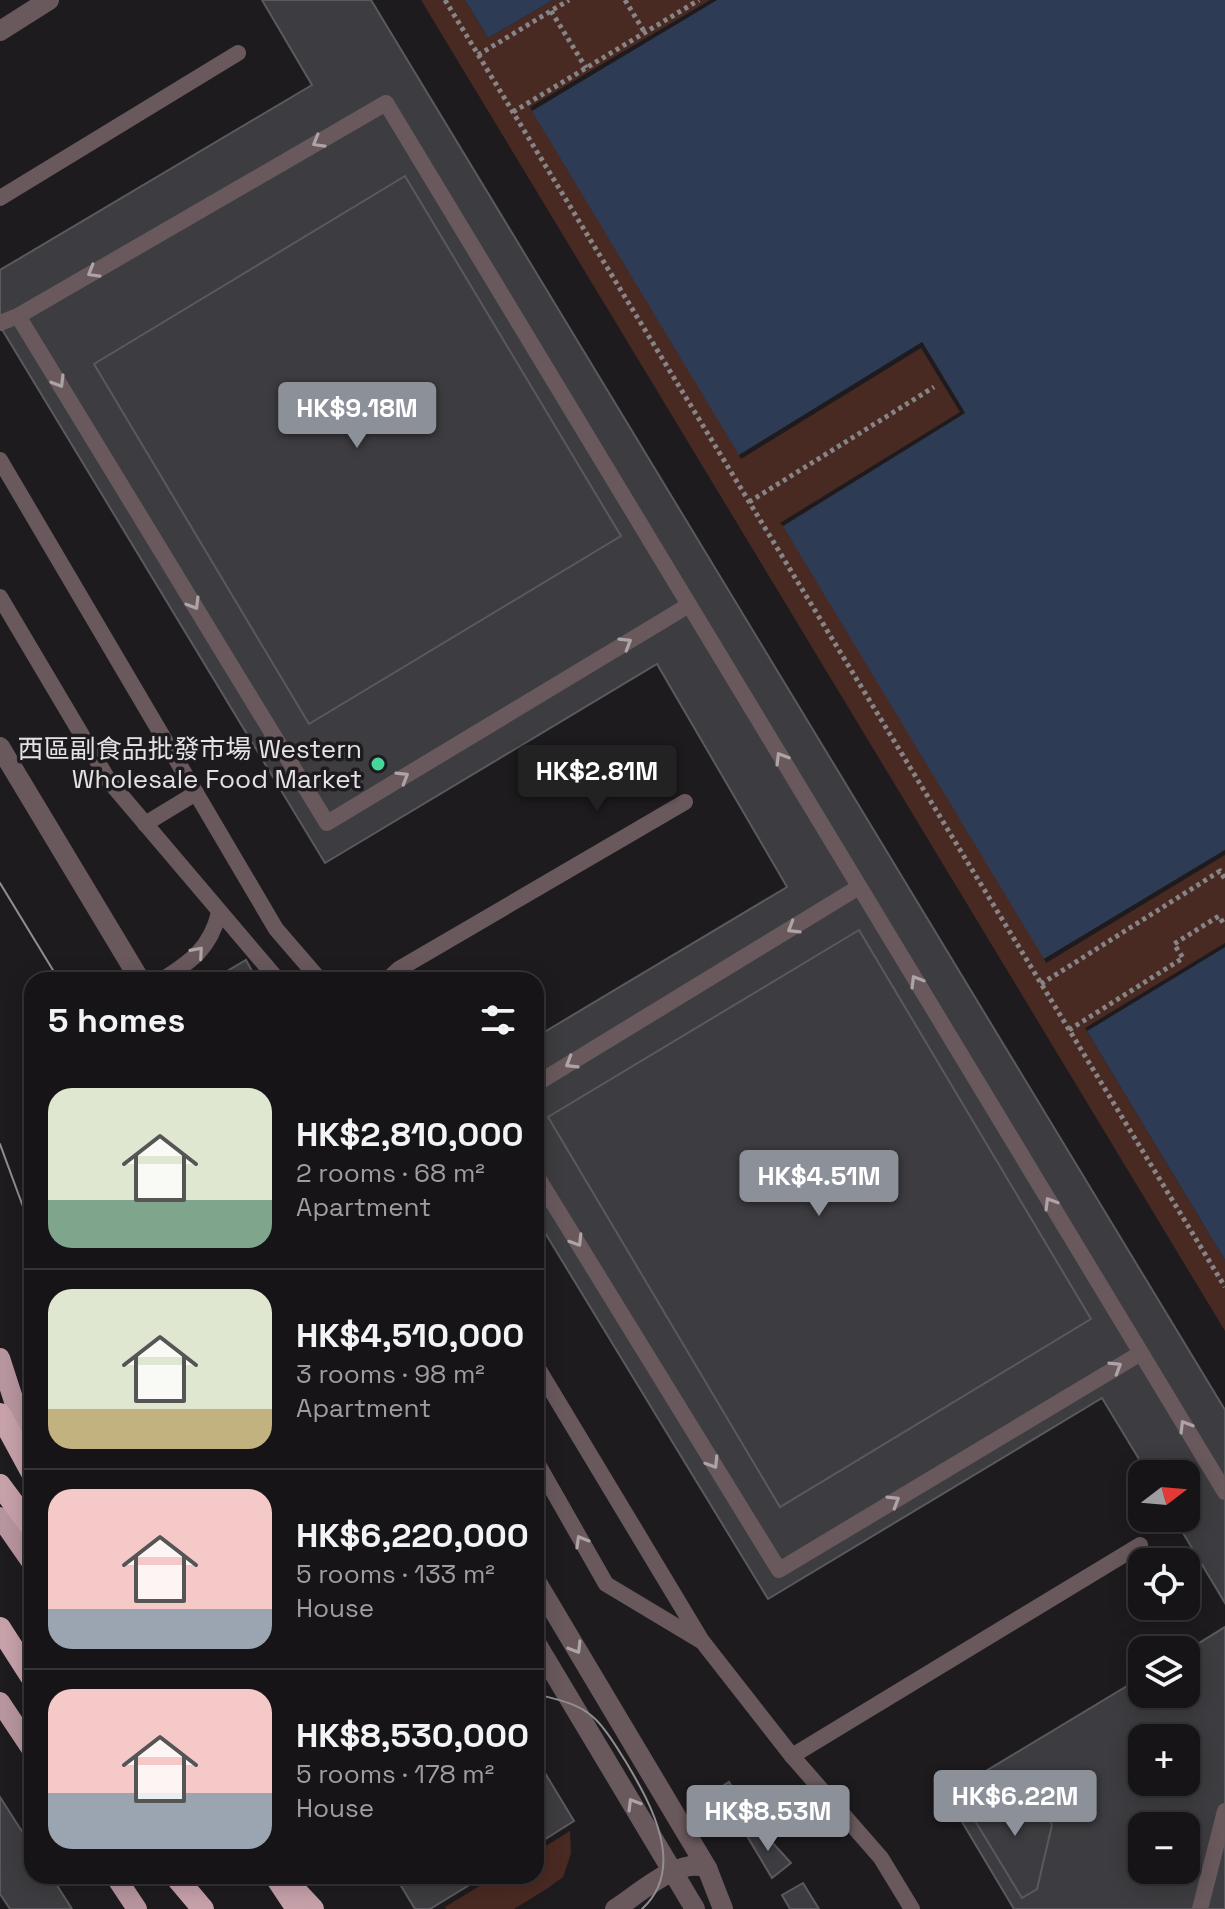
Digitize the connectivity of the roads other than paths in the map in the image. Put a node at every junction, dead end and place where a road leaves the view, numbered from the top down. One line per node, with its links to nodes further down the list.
1 (49, 0): 2 (street)
2 (0, 31)
3 (238, 53): 4 (lane)
4 (0, 198)
5 (18, 316): 6 (lane); 9 (lane, one-way to 5); 9 (lane, one-way to 9)
6 (0, 323)
7 (0, 460): 11 (lane)
8 (0, 597): 13 (lane)
9 (689, 605): 14 (lane, one-way to 9)
10 (0, 747): 16 (street)
11 (196, 793): 13 (lane); 19 (lane)
12 (685, 802): 20 (lane)
13 (145, 824): 15 (lane)
14 (859, 887): 21 (lane, one-way to 21); 23 (lane, one-way to 14)
15 (219, 913): 17 (lane, one-way to 15); 18 (lane)
16 (135, 972)
17 (174, 972)
18 (271, 972)
19 (313, 972)
20 (396, 972)
21 (544, 1079)
22 (544, 1188): 23 (lane, one-way to 23)
23 (1141, 1353): 31 (lane, one-way to 23)
24 (0, 1358): 27 (main road)
25 (544, 1378): 38 (lane)
26 (0, 1414): 28 (highway)
27 (24, 1432)
28 (24, 1458)
29 (544, 1475): 38 (lane, one-way to 29)
30 (0, 1485): 33 (highway)
31 (1225, 1492)
32 (0, 1517): 35 (main road)
33 (24, 1517)
34 (1140, 1545): 43 (lane)
35 (24, 1552)
36 (544, 1594): 45 (street, one-way to 45)
37 (0, 1628): 40 (highway)
38 (702, 1641): 43 (lane)
39 (544, 1656): 46 (street, one-way to 39)
40 (24, 1666)
41 (0, 1702): 42 (main road)
42 (24, 1738)
43 (792, 1756): 60 (lane)
44 (1225, 1811): 61 (lane)
45 (707, 1868): 46 (street); 59 (street)
46 (672, 1871): 57 (street); 58 (street)
47 (120, 1884): 52 (main road)
48 (171, 1884): 53 (highway)
49 (182, 1884): 54 (highway)
50 (278, 1884): 55 (highway, bridge)
51 (290, 1884): 56 (highway)
52 (137, 1909)
53 (188, 1909)
54 (203, 1909)
55 (298, 1909)
56 (313, 1909)
57 (615, 1909)
58 (695, 1909)
59 (723, 1909)
60 (912, 1909)
61 (1200, 1909)

